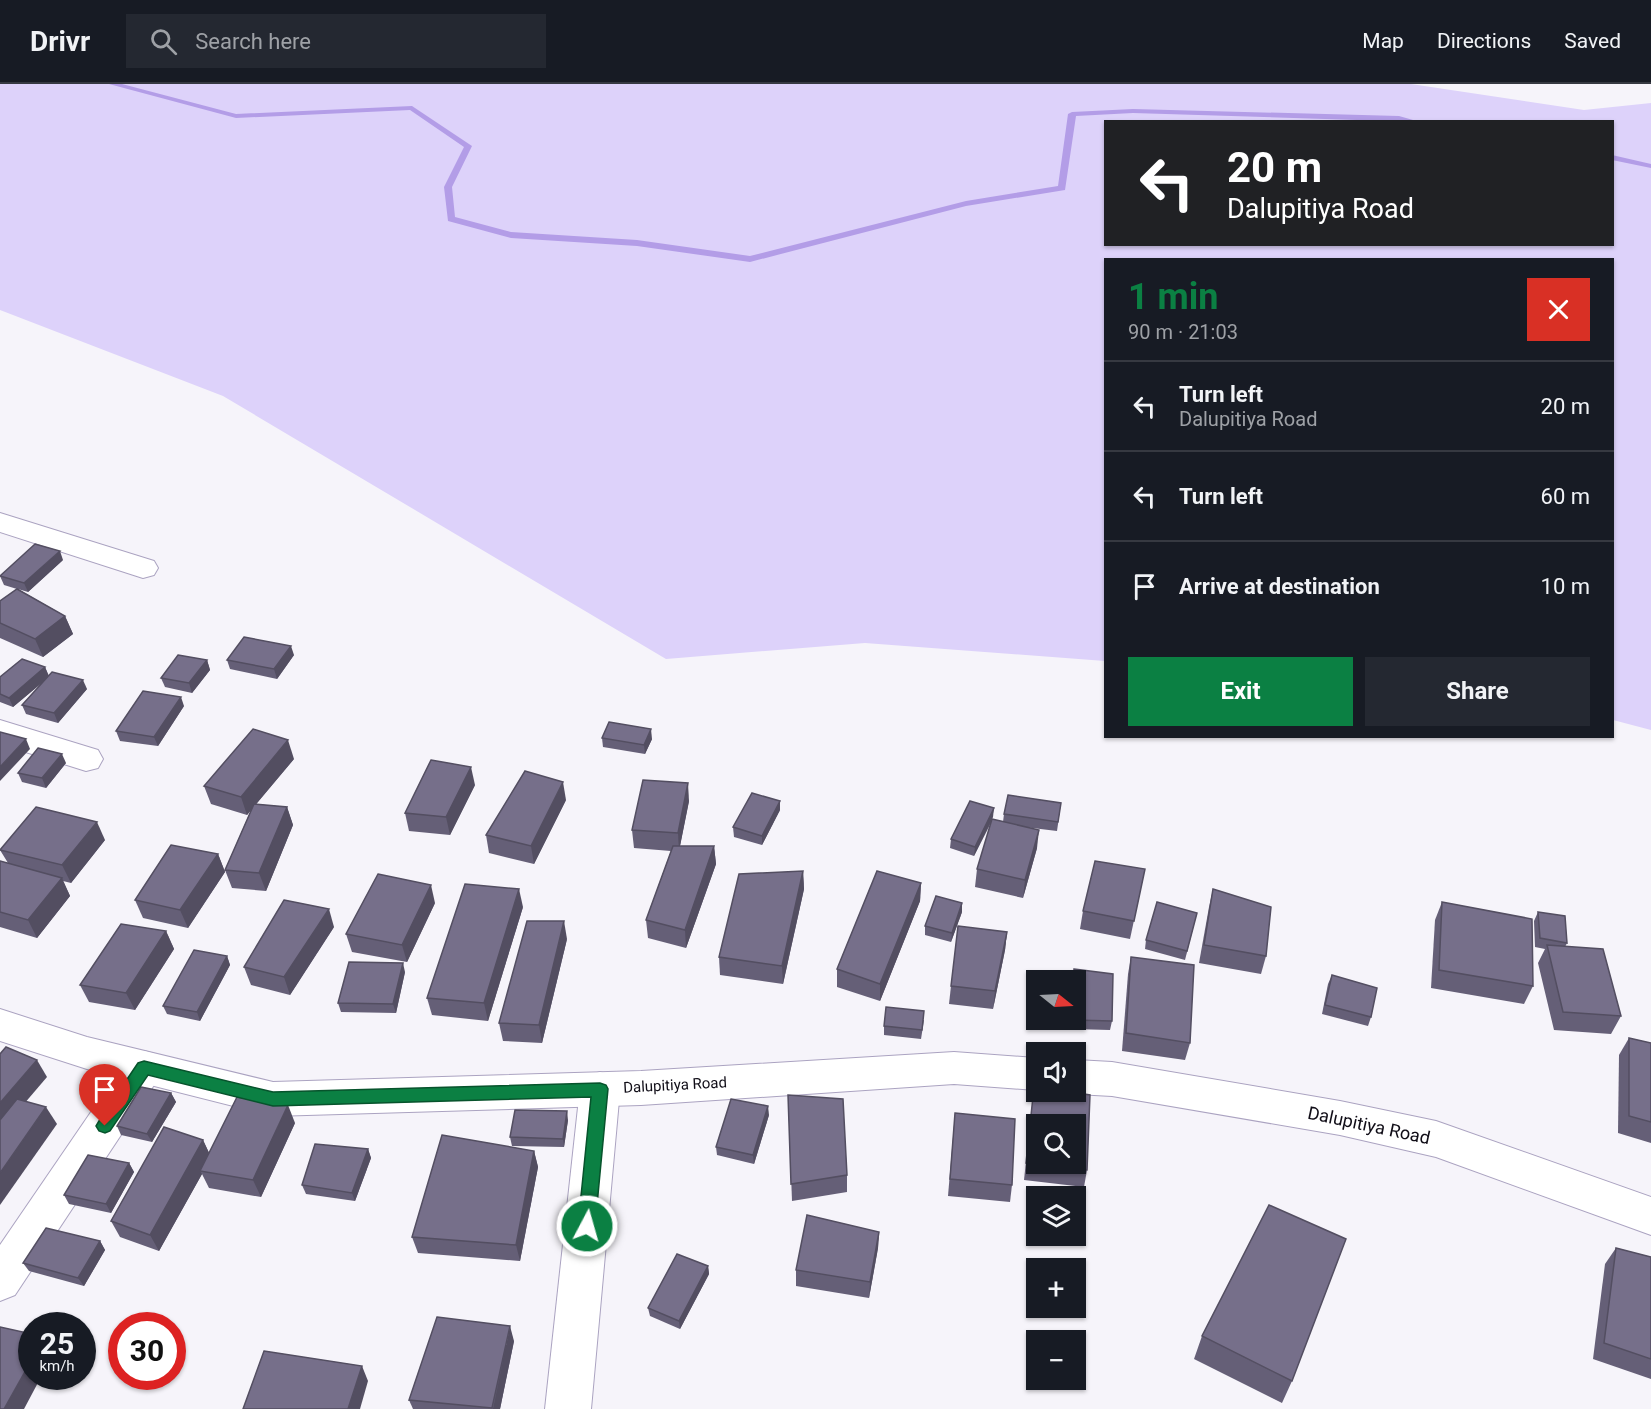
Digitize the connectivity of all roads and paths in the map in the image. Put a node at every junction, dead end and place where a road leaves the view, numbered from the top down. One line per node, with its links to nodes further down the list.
1 (0, 522): 2 (street)
2 (143, 568)
3 (0, 732): 4 (street)
4 (86, 759)
5 (0, 1025): 6 (street, Dalupitiya Road)
6 (144, 1067): 9 (street, Dalupitiya Road); 11 (street)
7 (1026, 1073): 9 (street, Dalupitiya Road)
8 (1086, 1078): 10 (street, Dalupitiya Road)
9 (600, 1089): 12 (street)
10 (1651, 1216)
11 (0, 1281)
12 (568, 1409)

